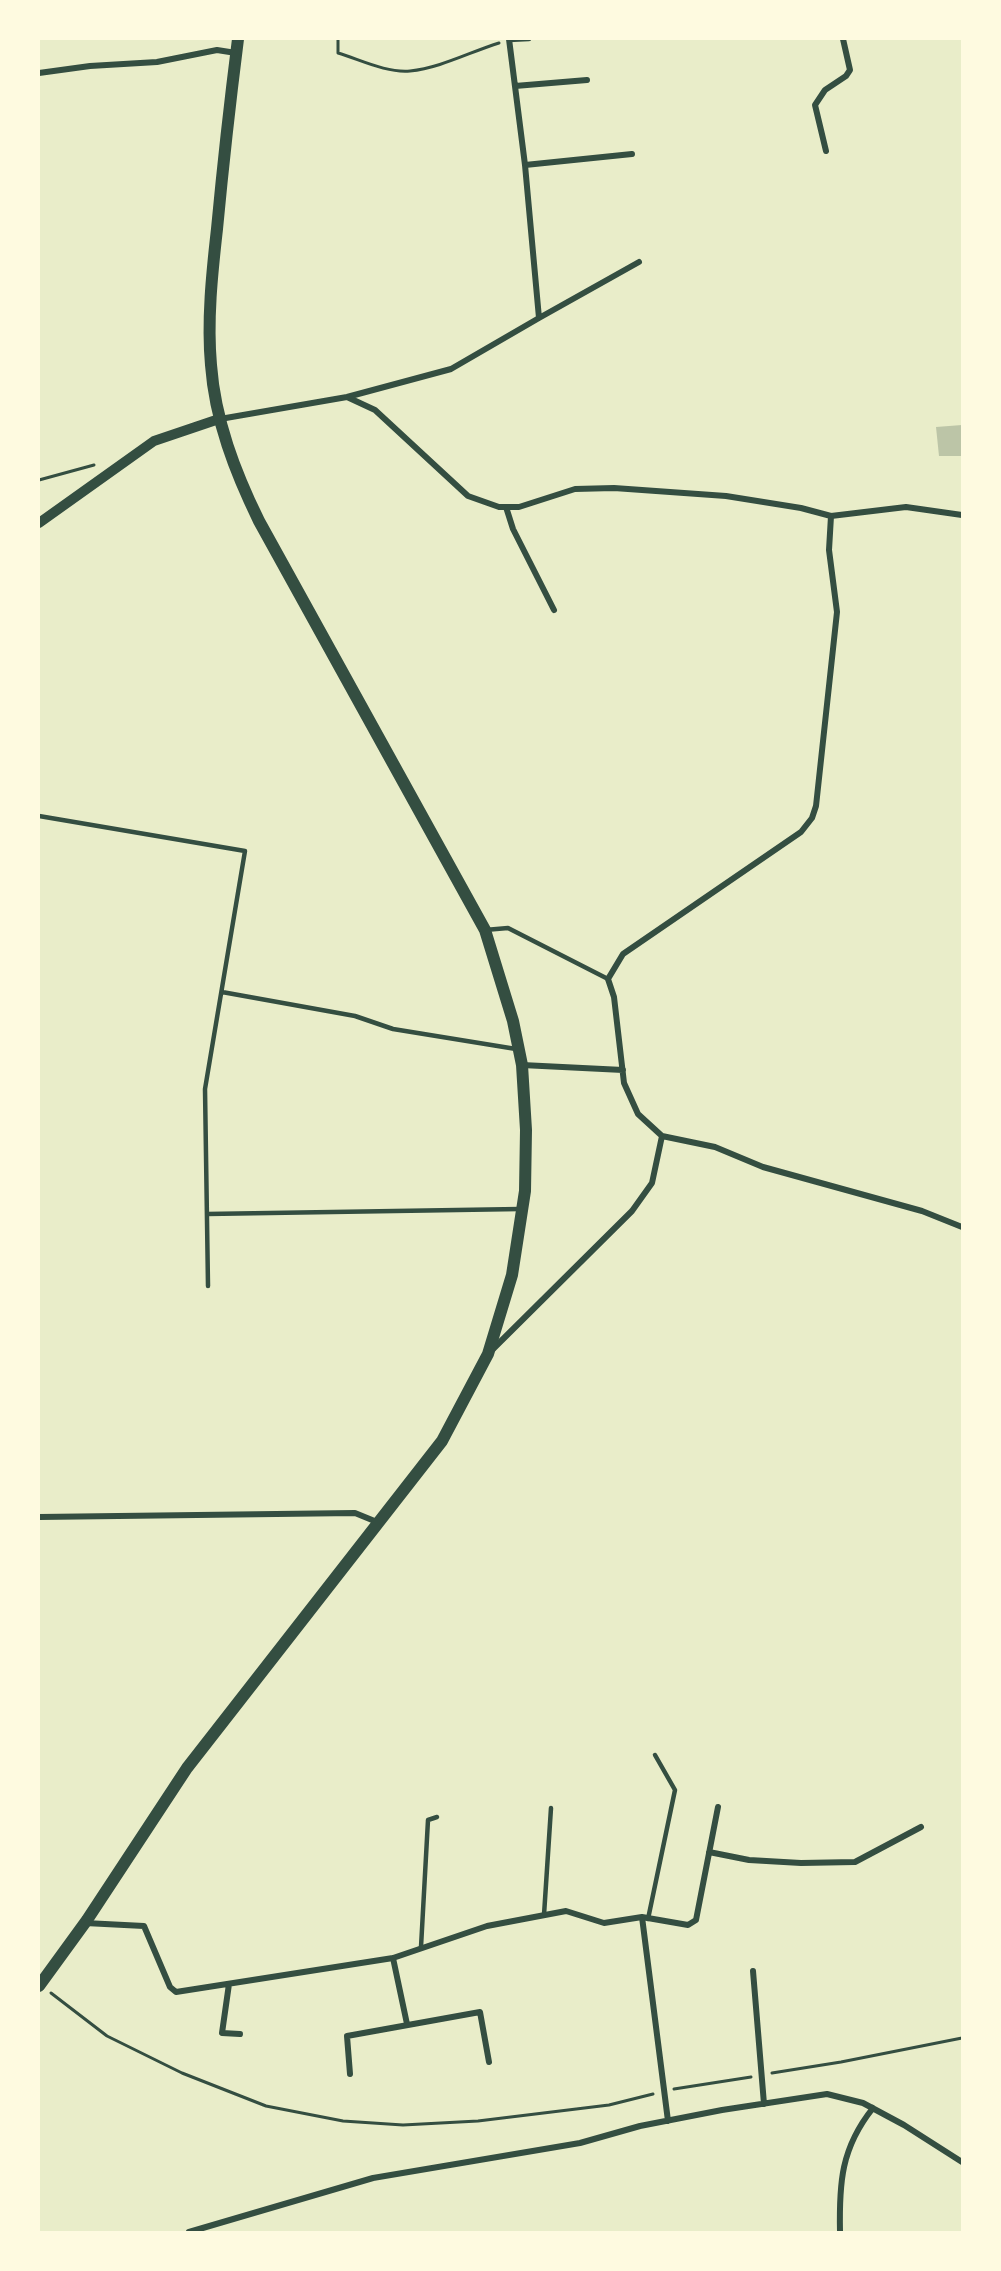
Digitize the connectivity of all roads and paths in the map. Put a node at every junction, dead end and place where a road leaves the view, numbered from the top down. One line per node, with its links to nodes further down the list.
1 (238, 39): 6 (main road)
2 (338, 39): 5 (path)
3 (529, 39): 5 (lane)
4 (843, 39): 10 (street)
5 (509, 40): 9 (street)
6 (236, 53): 7 (street); 16 (main road)
7 (39, 73)
8 (586, 80): 9 (street)
9 (515, 86): 12 (street)
10 (826, 151)
11 (632, 154): 12 (street)
12 (525, 165): 14 (street)
13 (639, 262): 14 (street)
14 (539, 318): 15 (street)
15 (347, 397): 16 (street); 19 (street)
16 (219, 419): 22 (street); 25 (main road)
17 (100, 463): 18 (path)
18 (39, 480)
19 (506, 507): 21 (street); 23 (street)
20 (962, 515): 21 (street)
21 (831, 516): 26 (street)
22 (39, 523)
23 (554, 610)
24 (39, 816): 27 (lane)
25 (485, 930): 26 (lane); 28 (main road)
26 (608, 979): 30 (street)
27 (222, 992): 28 (lane); 33 (lane)
28 (519, 1050): 29 (main road)
29 (522, 1065): 30 (street); 32 (main road)
30 (623, 1070): 31 (street)
31 (662, 1136): 34 (street); 36 (street)
32 (522, 1209): 33 (lane); 36 (main road)
33 (207, 1214): 35 (lane)
34 (962, 1227)
35 (208, 1286)
36 (488, 1354): 38 (main road)
37 (39, 1517): 38 (street)
38 (377, 1522): 47 (main road)
39 (656, 1755): 46 (lane)
40 (718, 1807): 44 (street)
41 (551, 1808): 45 (lane)
42 (437, 1817): 48 (lane)
43 (921, 1827): 44 (street)
44 (709, 1852): 46 (street)
45 (544, 1916): 46 (street); 48 (street)
46 (645, 1918): 59 (street)
47 (85, 1923): 51 (street); 52 (main road)
48 (421, 1947): 49 (street)
49 (393, 1958): 51 (street); 53 (street)
50 (753, 1971): 58 (street)
51 (229, 1984): 54 (street)
52 (39, 1985): 59 (path)
53 (406, 2024): 56 (street); 57 (street)
54 (240, 2034)
55 (962, 2038): 58 (path)
56 (489, 2062)
57 (350, 2074)
58 (761, 2075): 59 (path); 60 (street)
59 (663, 2091): 62 (street)
60 (764, 2104): 61 (street); 62 (street)
61 (873, 2108): 63 (street); 65 (street)
62 (668, 2121): 64 (street)
63 (962, 2162)
64 (189, 2232)
65 (840, 2232)

